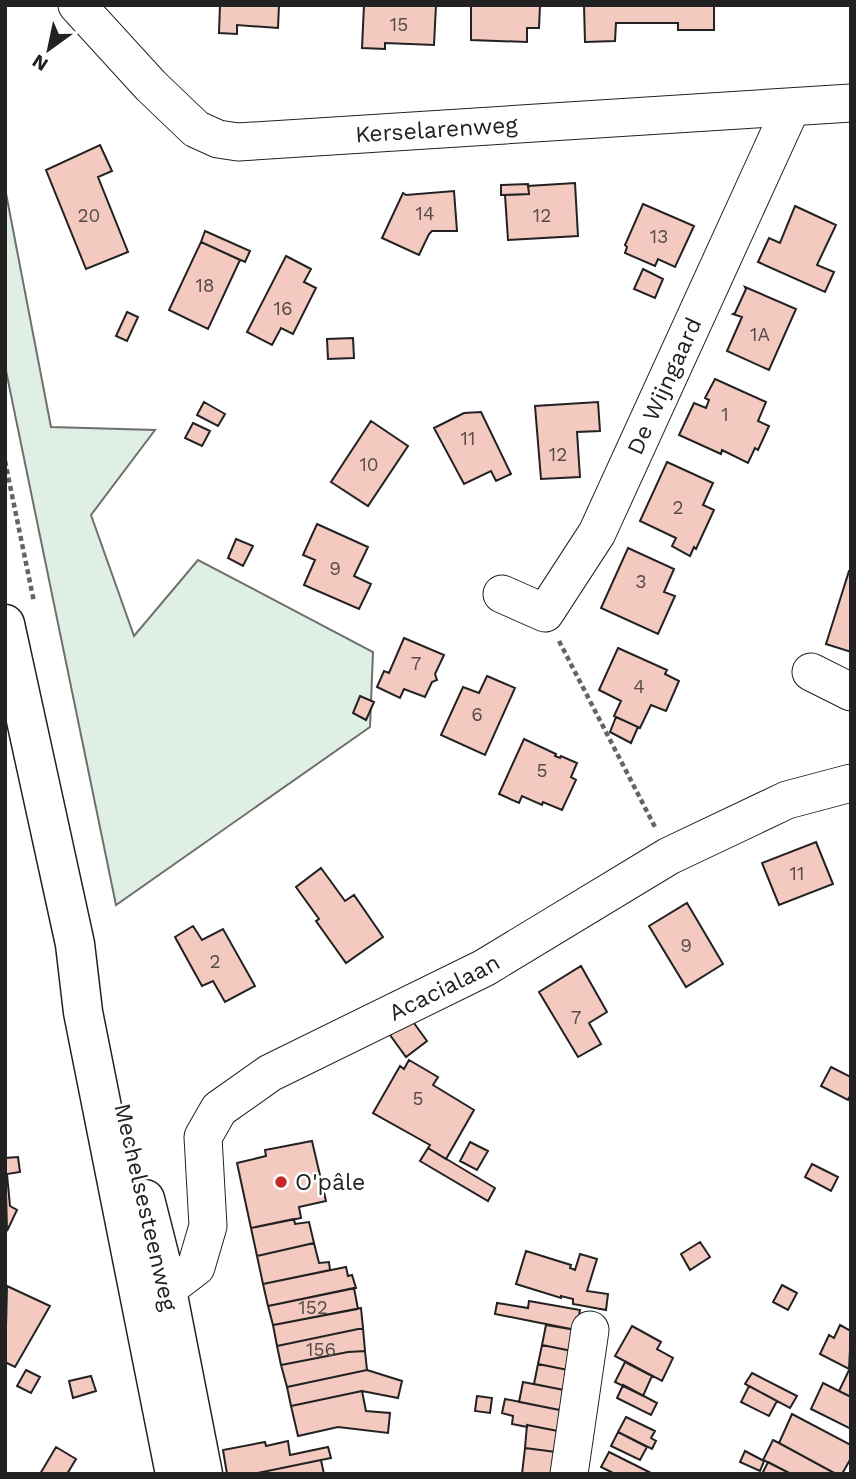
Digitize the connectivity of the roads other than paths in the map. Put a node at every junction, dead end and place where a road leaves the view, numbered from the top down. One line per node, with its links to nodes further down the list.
1 (77, 5): 3 (street, Kerselarenweg)
2 (851, 103): 3 (street, Kerselarenweg)
3 (791, 108): 4 (street, De Wijngaard)
4 (502, 594)
5 (5, 624): 9 (main road, Mechelsesteenweg)
6 (811, 672): 7 (street)
7 (851, 692)
8 (851, 783): 10 (street, Acacialaan)
9 (75, 944): 10 (main road, Mechelsesteenweg); 12 (main road, Mechelsesteenweg)
10 (167, 1289): 13 (main road, Mechelsesteenweg)
11 (590, 1330): 14 (street)
12 (175, 1474)
13 (203, 1474)
14 (569, 1474)

